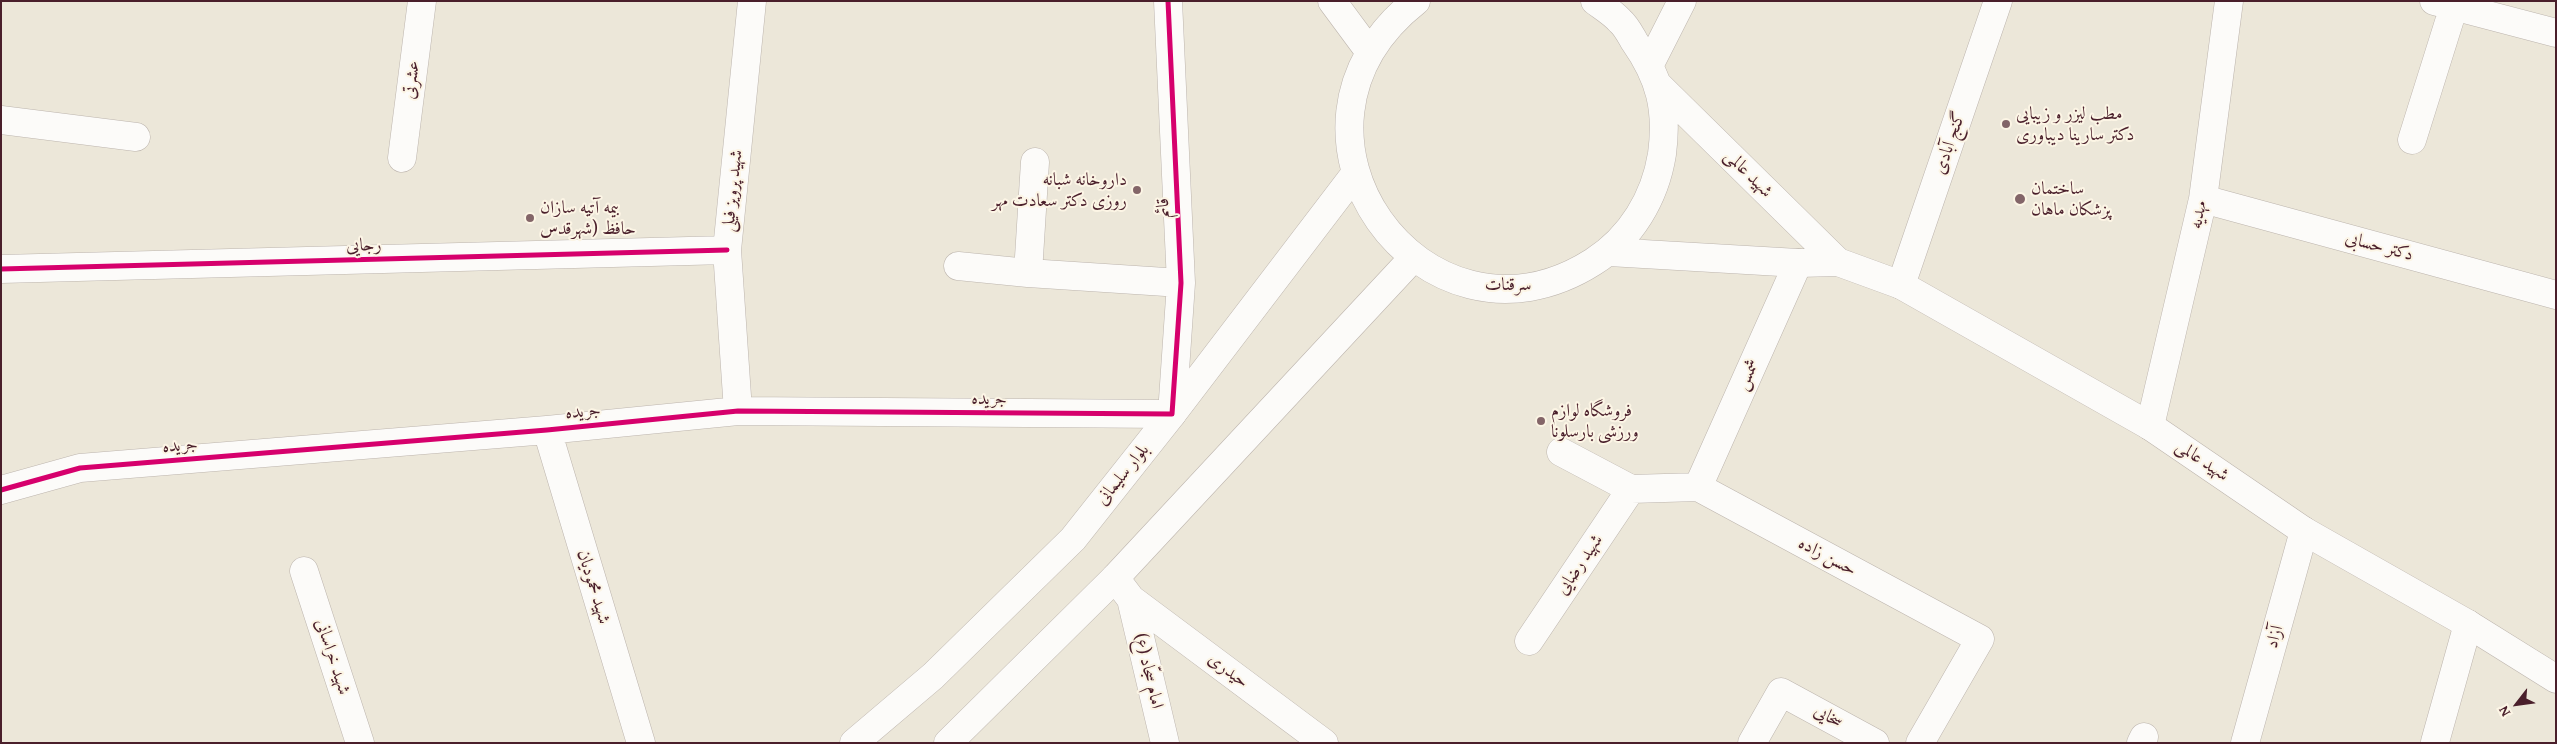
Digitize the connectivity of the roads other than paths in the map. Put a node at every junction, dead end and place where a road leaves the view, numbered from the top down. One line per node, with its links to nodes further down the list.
1 (422, 1): 17 (street, عشرتی)
2 (752, 1): 21 (street, شهید پرویز فیلی)
3 (1168, 1): 29 (street, قائم)
4 (1332, 1): 12 (street)
5 (1416, 1): 12 (street, سرقنات)
6 (1595, 1): 13 (street, سرقنات)
7 (1682, 1): 13 (street)
8 (1998, 1): 30 (street, گنج آبادی)
9 (2229, 1): 20 (street, مهدیه)
10 (2444, 4): 11 (street); 16 (street)
11 (2556, 33)
12 (1369, 51): 19 (street, سرقنات)
13 (1654, 75): 22 (street, سرقنات); 24 (street, شهید عالمی)
14 (1, 120): 15 (street)
15 (136, 137)
16 (2412, 140)
17 (402, 158)
18 (1035, 162): 28 (street)
19 (1355, 174): 23 (street, سرقنات); 33 (street, بلوار سلیمانی)
20 (2203, 199): 31 (street, دکتر حسابی); 34 (street, مهدیه)
21 (727, 250): 27 (street, رجایی); 32 (street, شهید پرویز فیلی)
22 (1609, 252): 23 (street, سرقنات); 25 (street, شهید عالمی)
23 (1413, 258): 42 (street)
24 (1838, 262): 25 (street, شهید عالمی); 30 (street, شهید عالمی)
25 (1798, 263): 37 (street, شمس)
26 (958, 266): 28 (street)
27 (1, 269)
28 (1028, 273): 29 (street)
29 (1181, 283): 33 (street, قائم)
30 (1901, 285): 34 (street, شهید عالمی)
31 (2556, 295)
32 (738, 411): 33 (street, جریده); 35 (street, جریده)
33 (1172, 414): 50 (street, بلوار سلیمانی)
34 (2150, 426): 40 (street, شهید عالمی)
35 (546, 430): 39 (street, جریده); 49 (street, شهید محمودیان)
36 (1561, 452): 38 (street)
37 (1698, 487): 38 (street); 56 (street, حسن زاده)
38 (1631, 489): 45 (street, شهید رضایی)
39 (1, 490)
40 (2304, 530): 44 (street, شهید عالمی); 57 (street, آزاد)
41 (304, 571): 48 (street, شهید خراسانی)
42 (1115, 578): 43 (street); 51 (street)
43 (1131, 599): 52 (street, امام سجّاد (ع)); 53 (street, حیدری)
44 (2468, 624): 46 (street, شهید عالمی); 47 (street)
45 (1529, 641)
46 (2556, 679)
47 (2435, 742)
48 (360, 743)
49 (641, 743)
50 (854, 743)
51 (948, 743)
52 (1165, 743)
53 (1324, 743)
54 (1752, 743): 55 (street, سخایی)
55 (1875, 743)
56 (1920, 743)
57 (2245, 743)

